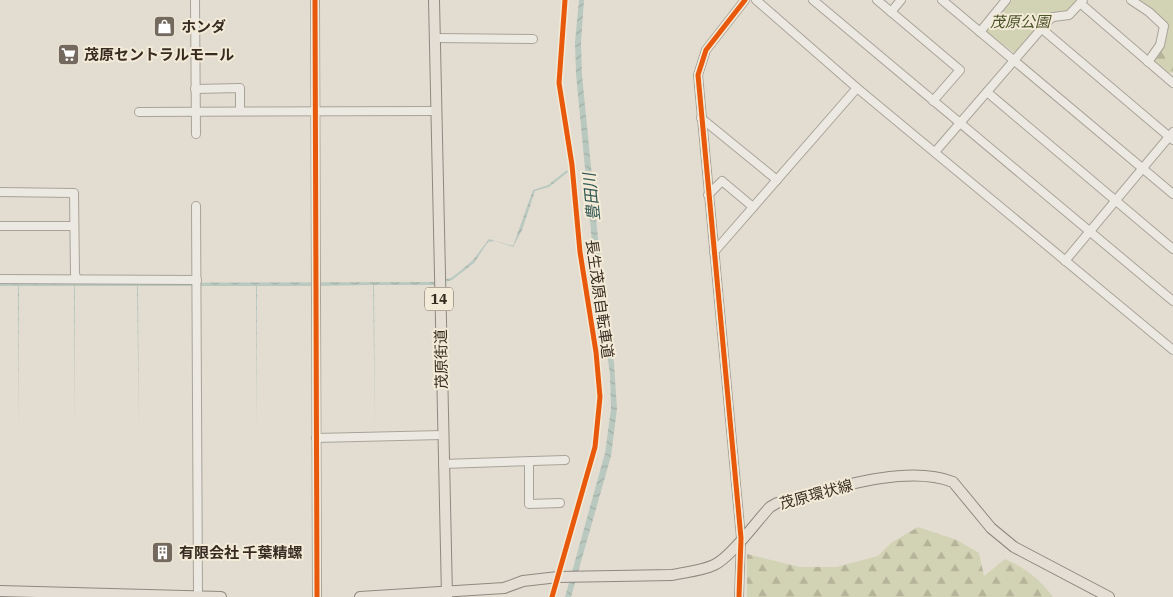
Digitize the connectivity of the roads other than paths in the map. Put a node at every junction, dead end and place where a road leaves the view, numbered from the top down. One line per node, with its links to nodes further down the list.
1 (195, 0): 22 (street)
2 (315, 0): 29 (street)
3 (434, 0): 16 (main road, 茂原街道 / 14)
4 (745, 0): 30 (street)
5 (756, 0): 21 (street)
6 (813, 0): 24 (street)
7 (877, 0): 13 (street)
8 (901, 0): 13 (street)
9 (942, 0): 15 (street)
10 (1006, 0): 15 (street)
11 (1131, 0): 19 (street)
12 (1082, 2): 14 (street); 19 (street)
13 (891, 12): 24 (street)
14 (1042, 29): 18 (street); 33 (street)
15 (980, 32): 18 (street)
16 (435, 38): 17 (street); 27 (main road, 茂原街道 / 14)
17 (533, 39)
18 (1014, 60): 23 (street); 35 (street)
19 (1148, 62): 20 (street)
20 (1171, 79)
21 (857, 88): 34 (street); 36 (street)
22 (195, 89): 25 (street); 26 (street)
23 (987, 92): 31 (street); 40 (street)
24 (933, 101): 31 (street)
25 (195, 111): 26 (street); 28 (street); 32 (street)
26 (240, 111): 29 (street)
27 (436, 111): 29 (street); 54 (main road, 茂原街道 / 14)
28 (139, 112)
29 (315, 112): 55 (street)
30 (701, 118): 36 (street); 39 (street)
31 (960, 124): 34 (street); 45 (street)
32 (196, 134)
33 (1172, 136): 35 (street)
34 (935, 152): 48 (street)
35 (1143, 168): 38 (street); 40 (street)
36 (777, 180): 42 (street)
37 (0, 192): 44 (street)
38 (1173, 194)
39 (708, 196): 42 (street); 47 (street)
40 (1116, 200): 45 (street); 46 (street)
41 (196, 206): 51 (street)
42 (753, 207): 47 (street)
43 (0, 226): 44 (street)
44 (74, 226): 50 (street)
45 (1089, 232): 48 (street); 52 (street)
46 (1173, 249)
47 (714, 252): 60 (street)
48 (1065, 261): 53 (street)
49 (0, 279): 50 (street)
50 (77, 279): 51 (street)
51 (197, 280): 64 (street)
52 (1173, 301)
53 (1173, 350)
54 (442, 435): 55 (street); 58 (main road, 茂原街道 / 14)
55 (316, 438): 66 (street)
56 (565, 460): 57 (street)
57 (529, 461): 58 (street); 59 (street)
58 (443, 464): 62 (main road, 茂原街道 / 14)
59 (560, 503)
60 (741, 538): 62 (main road, 茂原環状線); 68 (street); 69 (main road, 茂原環状線)
61 (0, 591): 63 (main road)
62 (447, 594): 67 (main road, 茂原環状線)
63 (78, 595): 64 (main road)
64 (198, 596): 65 (main road)
65 (221, 597)
66 (317, 597)
67 (360, 597)
68 (739, 597)
69 (1109, 597)

